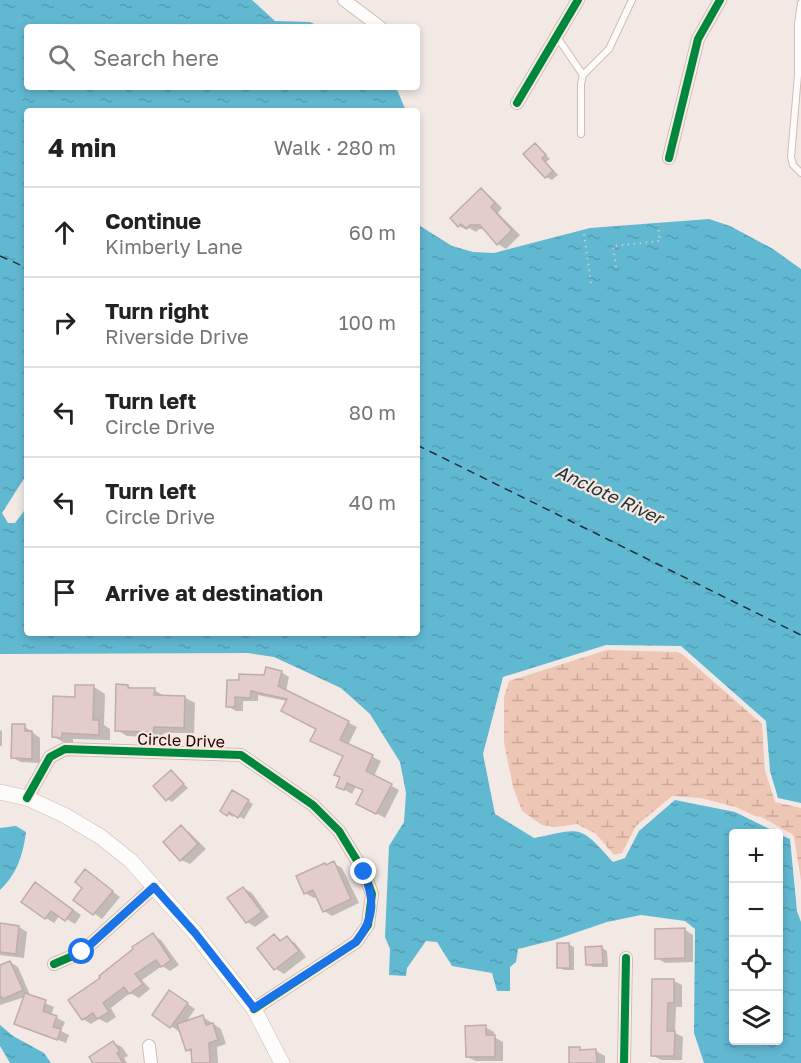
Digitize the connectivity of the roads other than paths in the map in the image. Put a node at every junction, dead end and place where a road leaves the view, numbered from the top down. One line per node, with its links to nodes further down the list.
1 (344, 0): 6 (street)
2 (578, 0): 7 (street)
3 (632, 0): 8 (lane)
4 (720, 0): 11 (street)
5 (801, 3): 12 (lane)
6 (376, 24)
7 (557, 36): 8 (lane); 9 (street)
8 (583, 75): 10 (lane)
9 (517, 103)
10 (581, 134)
11 (669, 158)
12 (801, 172)
13 (0, 792): 14 (street)
14 (27, 798): 15 (street); 18 (street, Circle Drive)
15 (154, 887): 17 (street); 18 (street)
16 (626, 958): 22 (street)
17 (54, 964)
18 (254, 1008): 21 (street)
19 (149, 1046): 20 (street)
20 (151, 1063)
21 (282, 1063)
22 (624, 1063)

